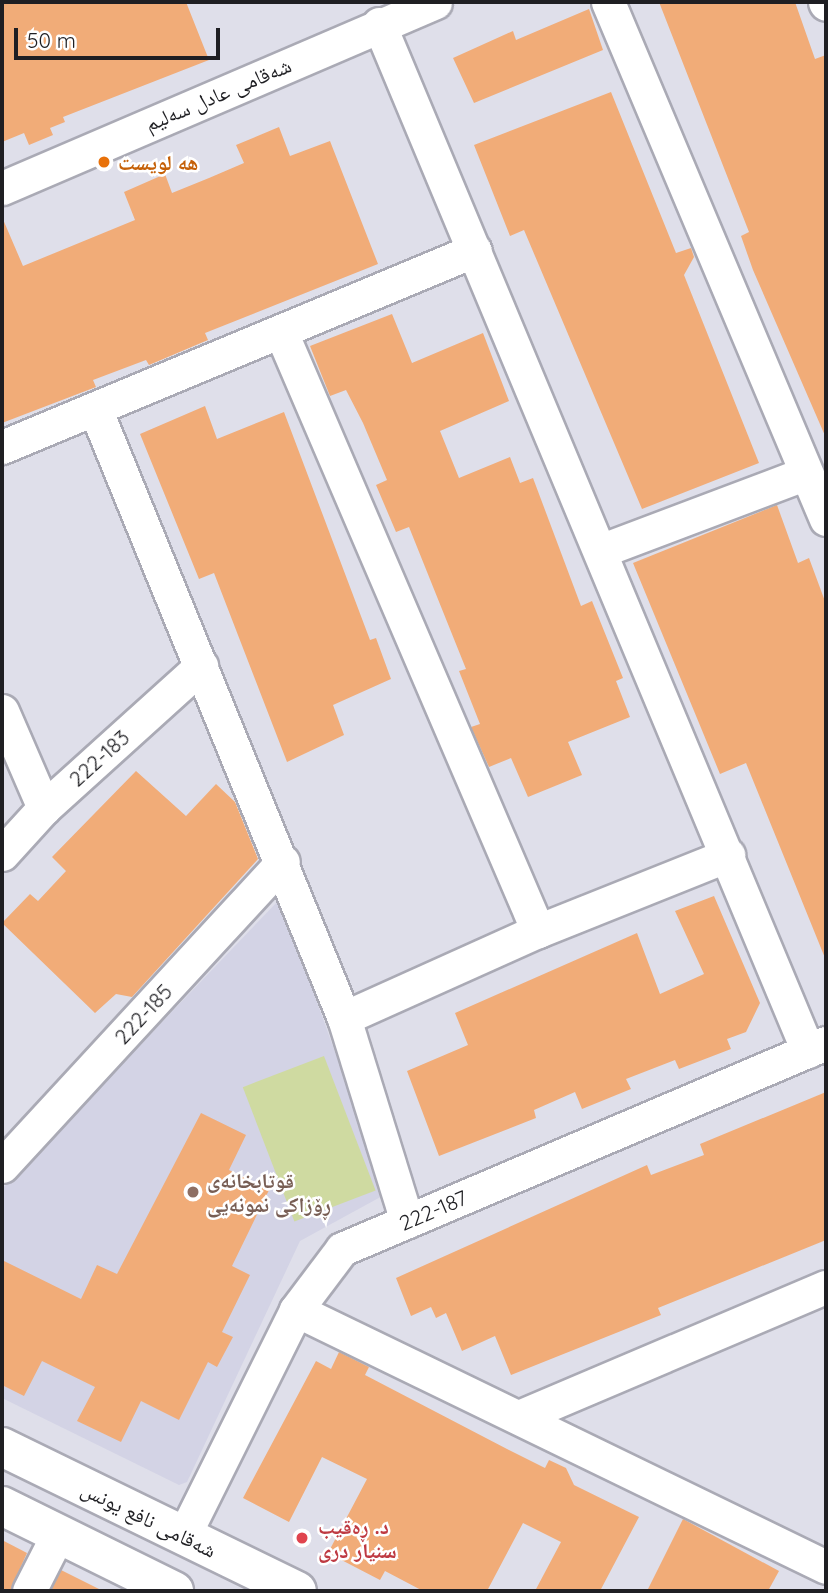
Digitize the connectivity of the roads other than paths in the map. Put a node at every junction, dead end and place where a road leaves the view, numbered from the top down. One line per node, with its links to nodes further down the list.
1 (435, 2): 3 (street, شەقامی عادل سەلیم)
2 (608, 2): 9 (street)
3 (379, 24): 4 (street, شەقامی عادل سەلیم); 5 (street)
4 (2, 188)
5 (475, 250): 6 (street); 11 (street)
6 (281, 332): 7 (street); 18 (street)
7 (96, 411): 8 (street); 12 (street)
8 (2, 447)
9 (806, 472): 10 (street); 11 (street)
10 (826, 519)
11 (600, 551): 16 (street)
12 (201, 666): 14 (street, 222-183); 17 (street)
13 (2, 711): 14 (street)
14 (44, 808): 15 (street, 222-183)
15 (2, 854)
16 (728, 855): 18 (street); 20 (street)
17 (283, 862): 19 (street); 21 (street, 222-185)
18 (538, 930): 19 (street)
19 (344, 1018): 22 (street)
20 (817, 1047): 22 (street, 222-187)
21 (2, 1166)
22 (407, 1221): 24 (street, 222-187)
23 (826, 1287): 25 (street)
24 (296, 1310): 25 (street); 29 (street, 222-187)
25 (519, 1417): 30 (street)
26 (2, 1447): 29 (main road, شەقامی نافع یونس)
27 (2, 1506): 28 (main road)
28 (58, 1534): 31 (street); 32 (main road)
29 (184, 1535): 33 (main road, شەقامی نافع یونس)
30 (826, 1567)
31 (29, 1591)
32 (174, 1591)
33 (297, 1591)

